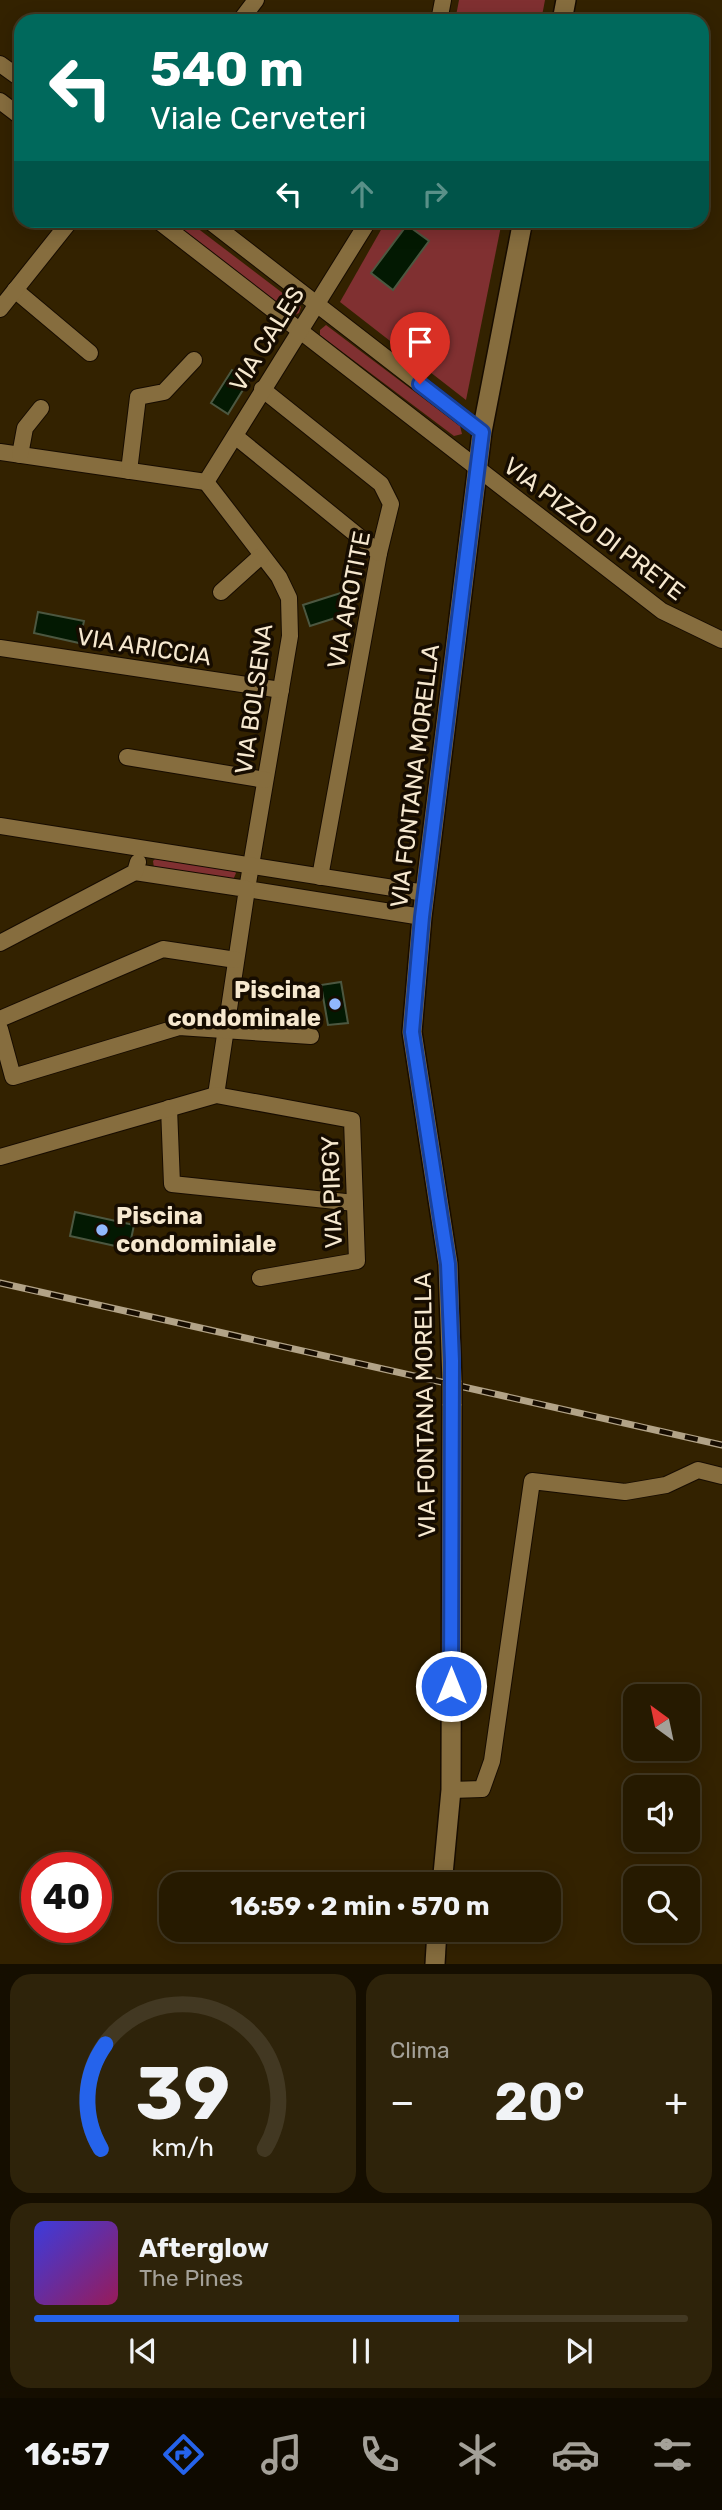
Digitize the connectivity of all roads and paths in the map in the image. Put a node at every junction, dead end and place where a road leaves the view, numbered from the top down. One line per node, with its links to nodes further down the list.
1 (256, 0): 2 (street)
2 (245, 14)
3 (65, 228): 8 (street)
4 (168, 228): 11 (street, VIA PIZZO DI PRETE)
5 (218, 228): 9 (street)
6 (364, 228): 9 (street, VIA CALES)
7 (521, 228): 16 (street, VIA FONTANA MORELLA)
8 (15, 290): 10 (street); 12 (street)
9 (316, 304): 11 (street, VIA CALES); 16 (street)
10 (0, 310)
11 (299, 331): 14 (street, VIA CALES); 20 (street, VIA PIZZO DI PRETE)
12 (90, 353)
13 (194, 360): 21 (street)
14 (262, 389): 17 (street, VIA CALES); 23 (street, VIA AROTITE)
15 (41, 408): 19 (street)
16 (482, 432): 20 (street, VIA FONTANA MORELLA)
17 (235, 436): 22 (street, VIA CALES); 23 (street)
18 (0, 452): 19 (street)
19 (20, 455): 21 (street)
20 (478, 470): 26 (street, VIA PIZZO DI PRETE); 37 (street, VIA FONTANA MORELLA)
21 (129, 471): 22 (street)
22 (206, 482): 24 (street, VIA BOLSENA)
23 (379, 553): 35 (street, VIA AROTITE)
24 (261, 556): 25 (street); 28 (street, VIA BOLSENA)
25 (221, 592)
26 (722, 640)
27 (0, 648): 28 (street, VIA ARICCIA)
28 (281, 690): 30 (street, VIA BOLSENA)
29 (127, 757): 30 (street)
30 (265, 780): 33 (street, VIA BOLSENA)
31 (0, 826): 32 (street)
32 (141, 850): 33 (street); 34 (street)
33 (251, 866): 35 (street); 36 (street, VIA BOLSENA)
34 (135, 872): 36 (street); 39 (street)
35 (320, 877): 37 (street)
36 (247, 889): 38 (street); 40 (street, VIA BOLSENA)
37 (425, 894): 38 (street, VIA FONTANA MORELLA)
38 (422, 917): 51 (street, VIA FONTANA MORELLA, bridge)
39 (0, 943)
40 (236, 960): 41 (street); 43 (street, VIA BOLSENA)
41 (0, 1019)
42 (0, 1029): 43 (street)
43 (226, 1031): 44 (street); 45 (street, VIA BOLSENA)
44 (311, 1036)
45 (216, 1096): 46 (street); 48 (street, VIA PIRGY)
46 (169, 1108): 47 (street); 48 (street)
47 (0, 1157)
48 (355, 1203): 49 (street, VIA PIRGY)
49 (260, 1278)
50 (722, 1476): 51 (street)
51 (451, 1790): 52 (street, VIA FONTANA MORELLA)
52 (443, 1872)
53 (436, 1942): 54 (street)
54 (435, 1964)

